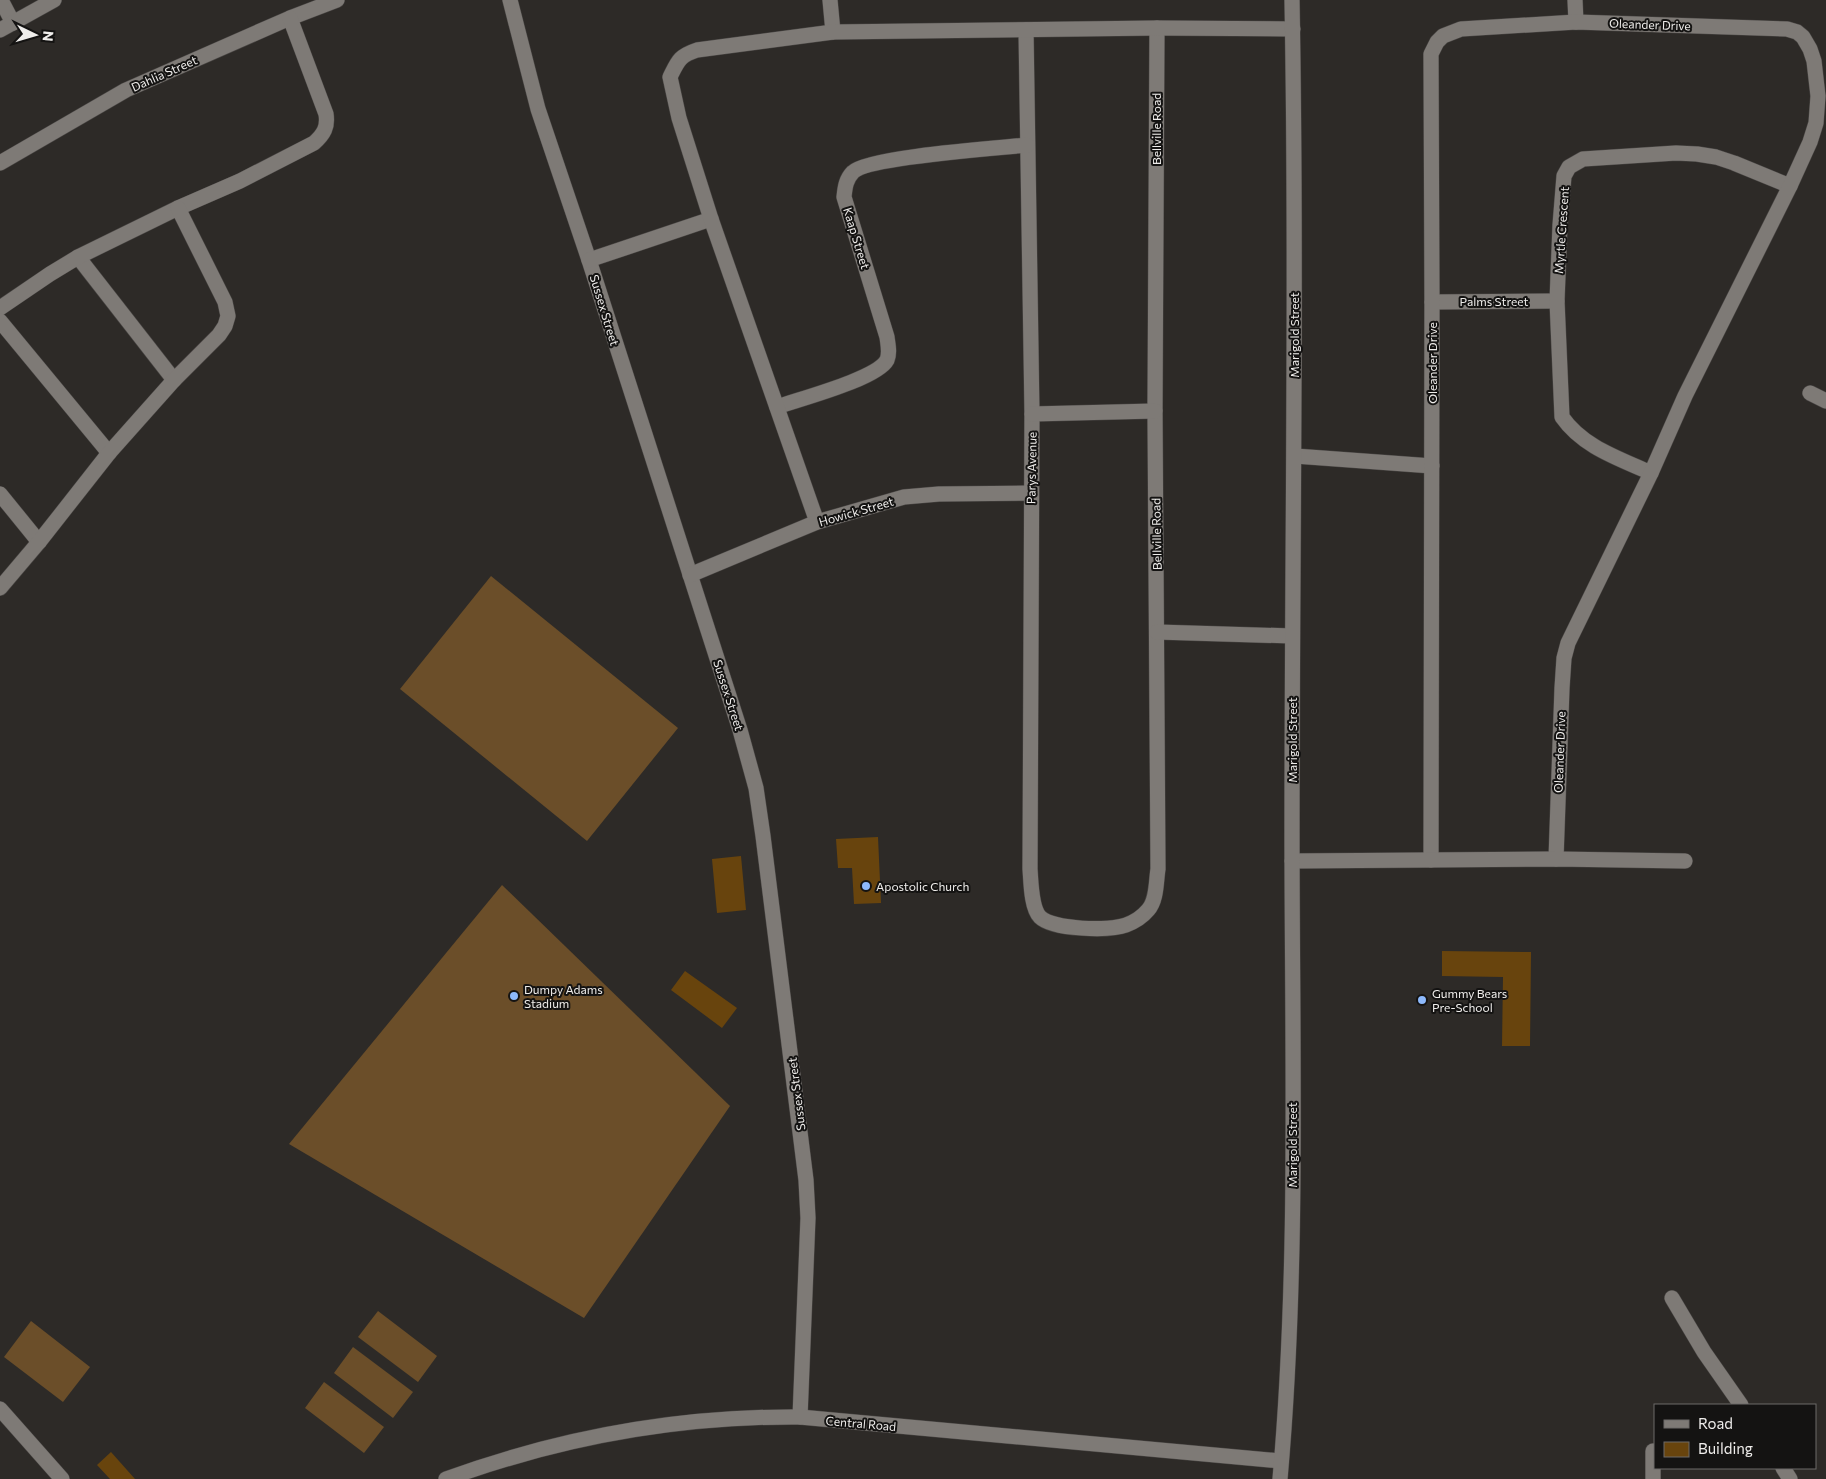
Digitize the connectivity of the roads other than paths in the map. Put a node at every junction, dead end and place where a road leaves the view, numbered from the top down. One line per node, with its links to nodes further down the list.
1 (1, 0): 10 (street)
2 (54, 0): 10 (street)
3 (337, 0): 8 (street, Dahlia Street)
4 (510, 0): 21 (street, Sussex Street)
5 (830, 0): 14 (street)
6 (1292, 0): 12 (street, Marigold Street)
7 (1576, 0): 9 (street)
8 (290, 18): 16 (street, Dahlia Street); 18 (street)
9 (1576, 22): 17 (street, Oleander Drive); 23 (street, Oleander Drive)
10 (6, 26)
11 (1157, 28): 12 (street); 13 (street); 30 (street, Bellville Road)
12 (1293, 28): 33 (street, Marigold Street)
13 (1026, 30): 14 (street); 15 (street, Parys Avenue)
14 (833, 32): 19 (street)
15 (1027, 146): 29 (street, Kaap Street); 31 (street, Parys Avenue)
16 (0, 163)
17 (1790, 186): 22 (street, Myrtle Crescent); 35 (street, Oleander Drive)
18 (178, 208): 20 (street); 26 (street)
19 (711, 219): 21 (street); 29 (street)
20 (78, 257): 24 (street); 26 (street)
21 (589, 260): 40 (street, Sussex Street)
22 (1557, 301): 23 (street, Palms Street); 35 (street, Myrtle Crescent)
23 (1432, 302): 34 (street, Oleander Drive)
24 (0, 308)
25 (0, 321): 32 (street)
26 (174, 380): 32 (street)
27 (1810, 392): 28 (street)
28 (1826, 401)
29 (777, 407): 38 (street)
30 (1154, 411): 31 (street); 42 (street, Bellville Road)
31 (1032, 414): 36 (street, Parys Avenue)
32 (109, 453): 39 (street)
33 (1295, 456): 34 (street); 43 (street, Marigold Street)
34 (1432, 466): 45 (street, Oleander Drive)
35 (1651, 473): 44 (street, Oleander Drive)
36 (1031, 493): 38 (street, Howick Street); 48 (street, Parys Avenue)
37 (0, 494): 39 (street)
38 (817, 522): 40 (street, Howick Street)
39 (40, 542): 41 (street)
40 (690, 575): 52 (street, Sussex Street)
41 (0, 588)
42 (1156, 632): 43 (street); 48 (street, Bellville Road)
43 (1292, 636): 46 (street, Marigold Street)
44 (1556, 859): 45 (street); 47 (street)
45 (1431, 860): 46 (street)
46 (1292, 861): 54 (street, Marigold Street)
47 (1685, 861)
48 (1034, 906)
49 (1672, 1298): 50 (street)
50 (1740, 1404)
51 (0, 1409): 55 (street)
52 (800, 1417): 54 (street, Central Road); 56 (street, Central Road)
53 (1653, 1451): 58 (street)
54 (1281, 1461): 57 (street, Marigold Street)
55 (62, 1479)
56 (446, 1479)
57 (1280, 1479)
58 (1653, 1479)

